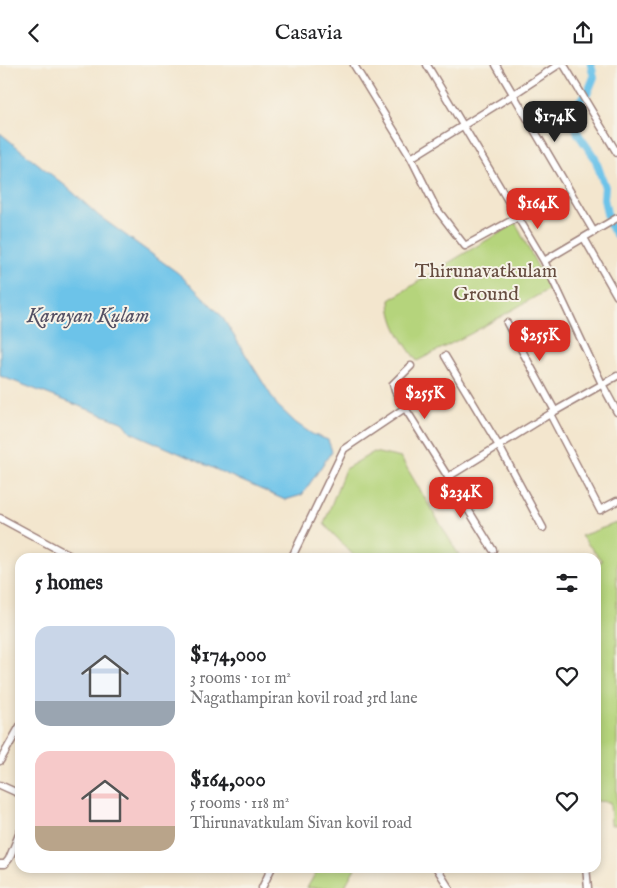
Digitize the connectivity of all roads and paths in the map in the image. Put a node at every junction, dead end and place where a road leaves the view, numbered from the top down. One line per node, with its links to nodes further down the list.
1 (354, 65): 9 (street)
2 (427, 65): 7 (street)
3 (496, 65): 6 (street)
4 (558, 65): 6 (street)
5 (564, 65): 8 (street)
6 (514, 94): 7 (street); 12 (street)
7 (463, 125): 9 (street); 10 (street)
8 (617, 153)
9 (411, 158): 10 (street)
10 (518, 217): 14 (street)
11 (617, 218): 12 (street)
12 (594, 232): 13 (street)
13 (584, 238): 14 (street); 15 (street)
14 (544, 261): 20 (street)
15 (617, 296)
16 (507, 323): 23 (street)
17 (445, 356): 24 (street)
18 (411, 366): 21 (street)
19 (617, 376): 20 (street)
20 (602, 384): 22 (street); 23 (street)
21 (405, 408): 25 (street); 31 (street)
22 (617, 412)
23 (552, 413): 24 (street); 26 (street)
24 (498, 446): 25 (street); 28 (street)
25 (448, 477): 29 (street)
26 (617, 501)
27 (0, 518): 30 (street)
28 (543, 528)
29 (493, 550)
30 (65, 553)
31 (294, 553)
32 (15, 735): 33 (street)
33 (0, 761)
34 (0, 785): 35 (street)
35 (15, 792)
36 (15, 844): 37 (street)
37 (0, 864)
38 (269, 873): 41 (street)
39 (440, 873): 42 (street)
40 (587, 873): 43 (street)
41 (262, 888)
42 (449, 888)
43 (588, 888)

